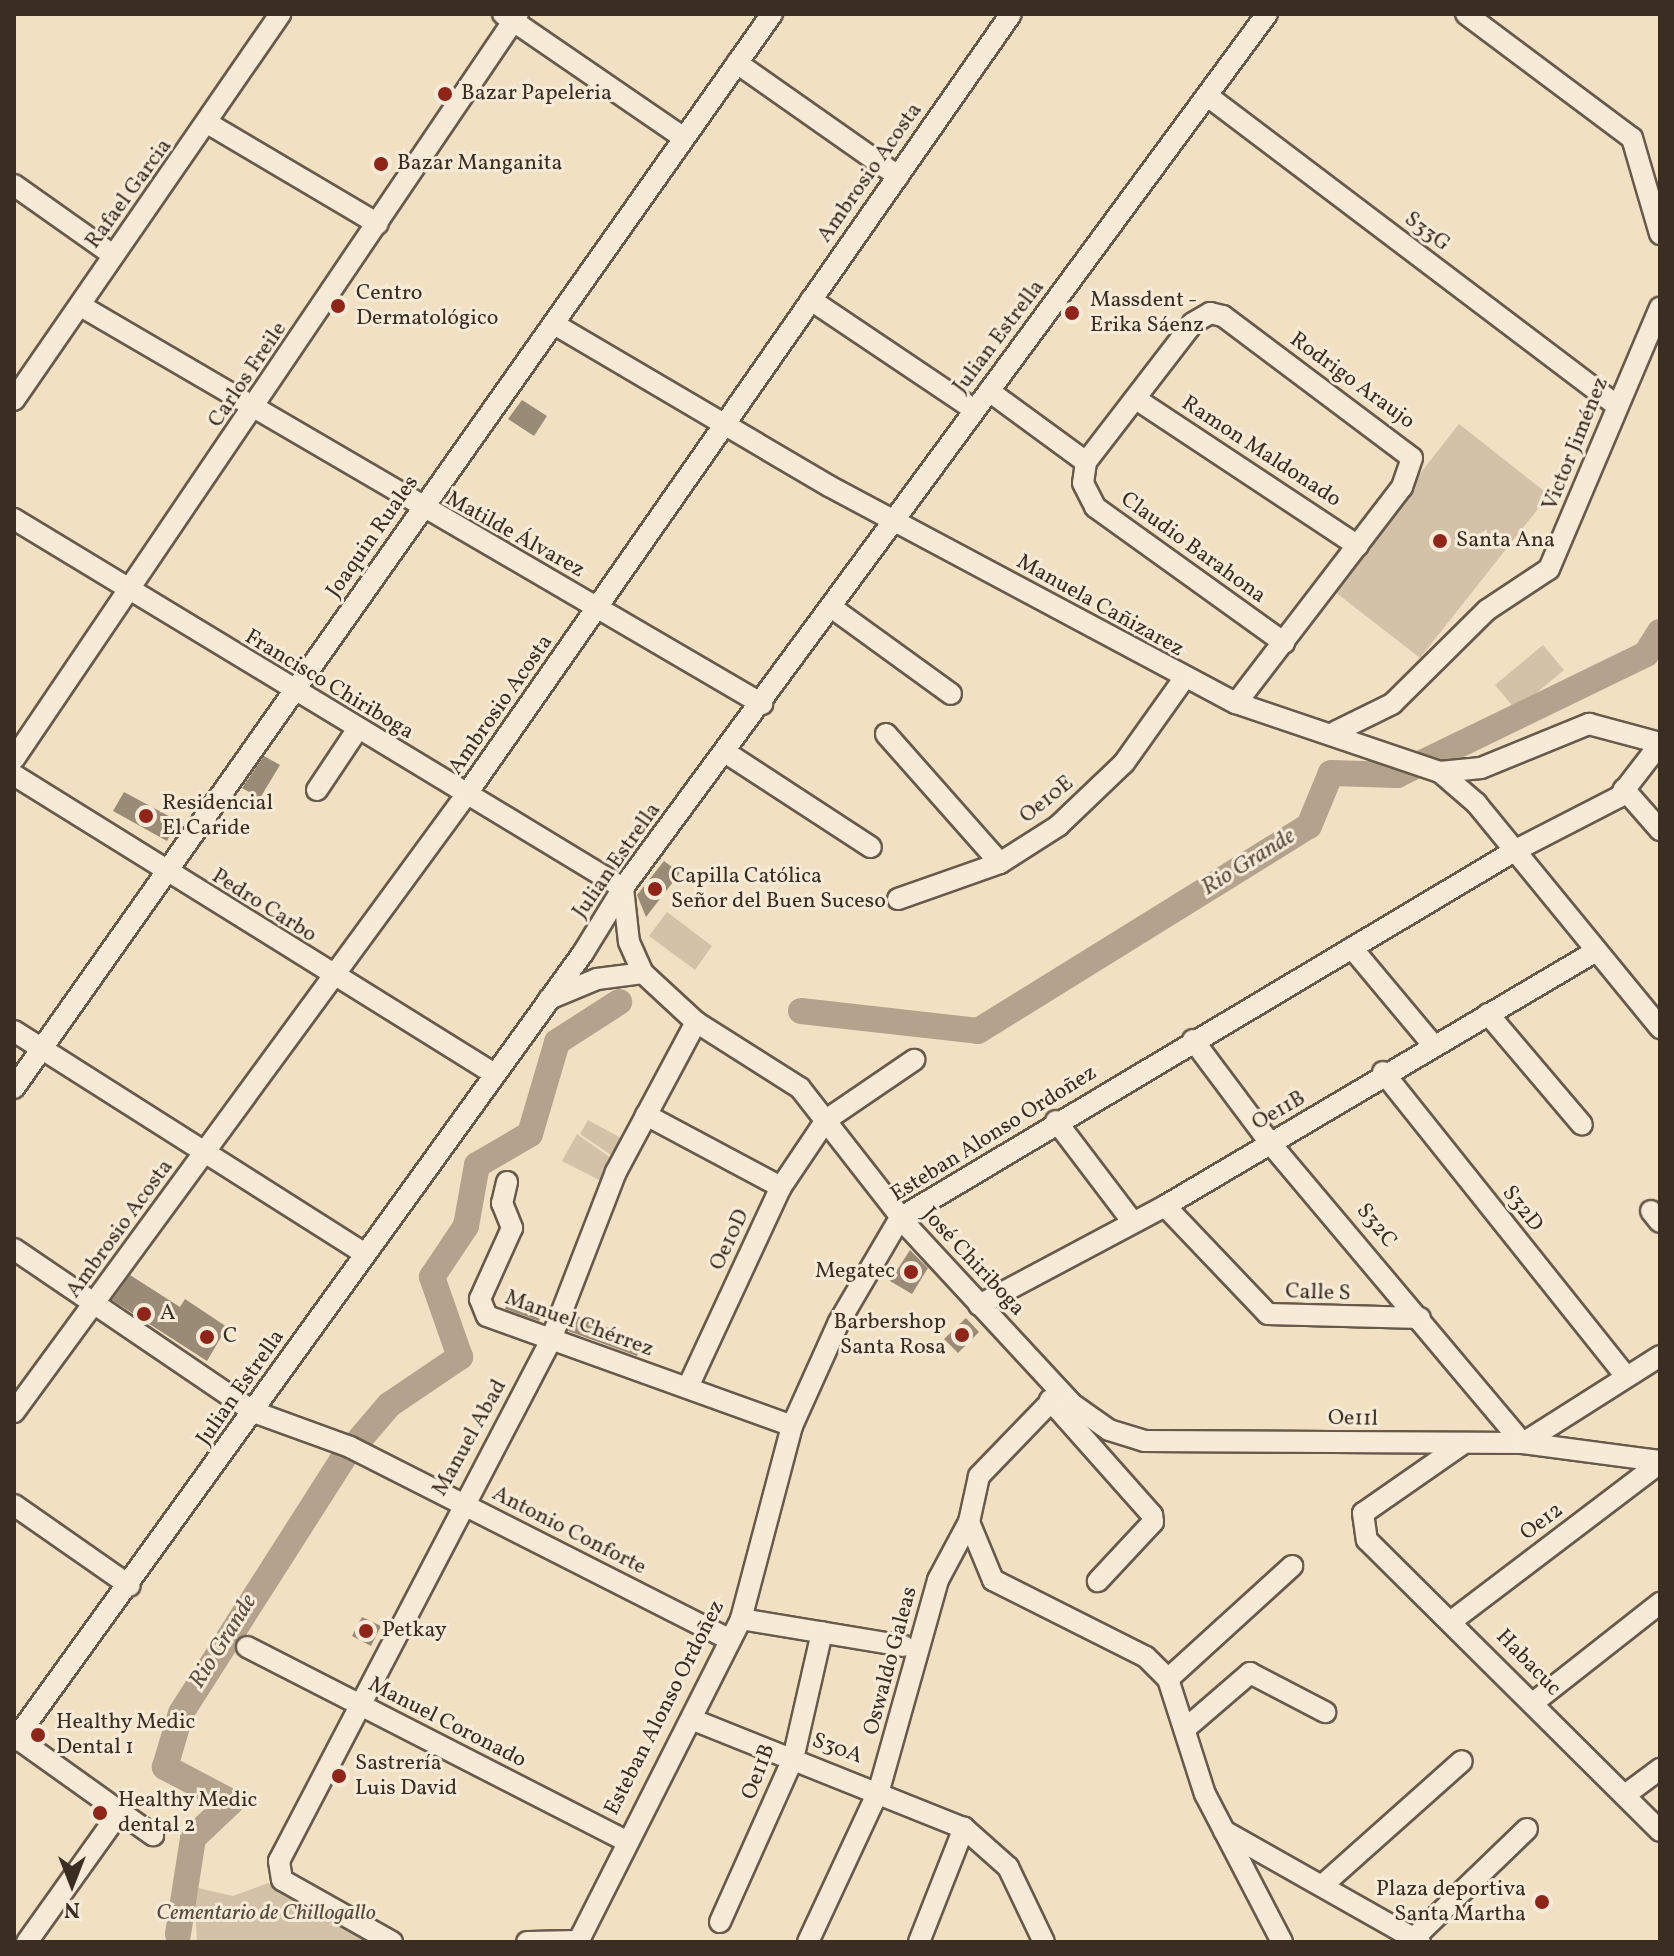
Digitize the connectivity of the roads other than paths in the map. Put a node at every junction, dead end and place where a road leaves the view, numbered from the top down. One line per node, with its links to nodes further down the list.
1 (280, 14): 9 (street, Rafael Garcia)
2 (772, 14): 7 (street, Joaquin Ruales)
3 (1267, 14): 8 (street, Julian Estrella)
4 (1466, 14): 14 (street)
5 (512, 16): 10 (street); 13 (street, Carlos Freile)
6 (1006, 16): 11 (street, Ambrosio Acosta)
7 (737, 63): 10 (street, Joaquin Ruales); 11 (street)
8 (1209, 97): 20 (street, Julian Estrella); 23 (street, S33G)
9 (209, 124): 13 (street); 15 (street, Rafael Garcia)
10 (684, 138): 19 (street, Joaquin Ruales)
11 (898, 176): 16 (street, Ambrosio Acosta)
12 (14, 185): 15 (street)
13 (378, 224): 25 (street, Carlos Freile)
14 (1660, 234)
15 (113, 255): 17 (street, Rafael Garcia)
16 (811, 300): 24 (street); 26 (street, Ambrosio Acosta)
17 (81, 306): 22 (street, Rafael Garcia); 25 (street, Matilde Álvarez)
18 (1660, 308): 23 (street, Victor Jiménez)
19 (554, 324): 26 (street, Manuela Cañizarez); 28 (street, Joaquin Ruales)
20 (989, 391): 24 (street, Julian Estrella); 27 (street)
21 (1136, 399): 27 (street, Rodrigo Araujo); 31 (street, Ramon Maldonado); 31 (street, Rodrigo Araujo)
22 (14, 400)
23 (1616, 405): 42 (street, Victor Jiménez)
24 (975, 410): 30 (street, Julian Estrella)
25 (254, 411): 28 (street, Matilde Álvarez); 32 (street, Carlos Freile)
26 (723, 426): 30 (street, Manuela Cañizarez); 34 (street, Ambrosio Acosta)
27 (1086, 462): 35 (street, Claudio Barahona)
28 (421, 509): 34 (street, Matilde Álvarez); 37 (street, Joaquin Ruales)
29 (14, 519): 32 (street, Francisco Chiriboga)
30 (896, 521): 33 (street, Julian Estrella); 36 (street, Manuela Cañizarez)
31 (1358, 546): 35 (street, Rodrigo Araujo)
32 (126, 591): 37 (street, Francisco Chiriboga); 46 (street, Carlos Freile)
33 (831, 607): 38 (street); 40 (street, Julian Estrella)
34 (598, 609): 40 (street, Matilde Álvarez); 51 (street, Ambrosio Acosta)
35 (1284, 643): 39 (street, Rodrigo Araujo)
36 (1183, 680): 39 (street, Manuela Cañizarez); 55 (street, Oe10E)
37 (294, 693): 41 (street, Francisco Chiriboga); 56 (street, Joaquin Ruales)
38 (951, 694)
39 (1236, 703): 42 (street, Manuela Cañizarez)
40 (762, 704): 45 (street, Julian Estrella)
41 (357, 730): 50 (street); 51 (street, Francisco Chiriboga)
42 (1335, 732): 47 (street, Manuela Cañizarez)
43 (886, 734): 55 (street)
44 (1660, 744): 47 (street, Manuela Cañizarez); 49 (street, Esteban Alonso Ordoñez)
45 (725, 752): 53 (street); 57 (street, Julian Estrella)
46 (14, 759)
47 (1440, 772): 54 (street)
48 (14, 775): 56 (street, Pedro Carbo)
49 (1624, 789): 52 (street); 54 (street, Esteban Alonso Ordoñez)
50 (317, 790)
51 (466, 795): 57 (street, Francisco Chiriboga); 62 (street, Ambrosio Acosta)
52 (1660, 830)
53 (871, 847)
54 (1516, 850): 59 (street, Esteban Alonso Ordoñez); 60 (street)
55 (1000, 863): 58 (street, Oe10E)
56 (166, 873): 62 (street, Pedro Carbo); 70 (street, Joaquin Ruales)
57 (623, 888): 61 (street, José Chiriboga); 63 (street, Julian Estrella)
58 (898, 899)
59 (1352, 948): 68 (street, Esteban Alonso Ordoñez); 69 (street)
60 (1595, 952): 64 (street, Oe11B); 66 (street)
61 (643, 973): 63 (street); 65 (street, José Chiriboga)
62 (333, 977): 73 (street, Pedro Carbo); 80 (street, Ambrosio Acosta)
63 (542, 1003): 73 (street, Julian Estrella)
64 (1488, 1014): 69 (street, Oe11B); 78 (street)
65 (696, 1022): 75 (street, Manuel Abad); 76 (street, José Chiriboga)
66 (1660, 1028)
67 (14, 1031): 70 (street)
68 (1193, 1040): 77 (street, Esteban Alonso Ordoñez); 79 (street, S32C)
69 (1433, 1045): 72 (street, Oe11B)
70 (43, 1050): 74 (street, Joaquin Ruales); 80 (street)
71 (914, 1060): 76 (street)
72 (1383, 1072): 79 (street, Oe11B); 93 (street, S32D)
73 (493, 1073): 87 (street, Julian Estrella)
74 (14, 1088)
75 (646, 1115): 82 (street); 91 (street, Manuel Abad)
76 (826, 1120): 82 (street, Oe10D); 84 (street, José Chiriboga)
77 (1056, 1121): 84 (street, Esteban Alonso Ordoñez); 85 (street)
78 (1582, 1125)
79 (1270, 1143): 83 (street, Oe11B); 90 (street, S32C)
80 (204, 1153): 87 (street); 88 (street, Ambrosio Acosta)
81 (507, 1182): 91 (street, Manuel Chérrez)
82 (781, 1187): 94 (street, Oe10D)
83 (1165, 1206): 85 (street, Oe11B); 90 (street, Calle S)
84 (900, 1218): 89 (street, José Chiriboga); 98 (street, Esteban Alonso Ordoñez)
85 (1132, 1221): 89 (street, Oe11B)
86 (14, 1249): 88 (street, Antonio Conforte)
87 (364, 1253): 97 (street, Julian Estrella)
88 (97, 1303): 96 (street, Ambrosio Acosta); 97 (street, Antonio Conforte)
89 (979, 1305): 95 (street, José Chiriboga)
90 (1420, 1318): 99 (street, S32C)
91 (550, 1342): 94 (street, Manuel Chérrez); 102 (street, Manuel Abad)
92 (1660, 1356): 93 (street)
93 (1625, 1375): 99 (street)
94 (688, 1387): 98 (street, Manuel Chérrez)
95 (1055, 1396): 100 (street, Oe11l); 104 (street, Oswaldo Galeas); 106 (street)
96 (14, 1412)
97 (254, 1412): 102 (street, Antonio Conforte); 107 (street, Julian Estrella)
98 (792, 1426): 109 (street, Esteban Alonso Ordoñez)
99 (1523, 1443): 100 (street, Oe11l); 101 (street, Oe11l)
100 (1461, 1445): 110 (street, Habacuc)
101 (1660, 1462): 110 (street, Oe12)
102 (461, 1503): 112 (street, Antonio Conforte); 117 (street, Manuel Abad)
103 (14, 1505): 107 (street)
104 (969, 1522): 115 (street); 125 (street, Oswaldo Galeas)
105 (1292, 1566): 115 (street)
106 (1098, 1581)
107 (130, 1586): 121 (street, Julian Estrella)
108 (1660, 1603): 116 (street)
109 (741, 1619): 111 (street); 112 (street, Esteban Alonso Ordoñez)
110 (1453, 1620): 116 (street, Habacuc)
111 (822, 1632): 113 (street); 122 (street, Oe11B)
112 (730, 1640): 119 (street, Esteban Alonso Ordoñez)
113 (904, 1646)
114 (247, 1647): 117 (street, Manuel Coronado)
115 (1168, 1679): 120 (street)
116 (1533, 1703): 126 (street, Habacuc)
117 (362, 1707): 133 (street, Manuel Coronado); 138 (street, Manuel Abad)
118 (1325, 1712): 120 (street)
119 (691, 1719): 122 (street, S30A); 133 (street, Esteban Alonso Ordoñez)
120 (1185, 1729): 130 (street)
121 (15, 1738): 127 (street)
122 (793, 1759): 125 (street, S30A); 135 (street, Oe11B)
123 (1462, 1761): 134 (street)
124 (1660, 1769): 126 (street)
125 (879, 1790): 128 (street, S30A); 141 (street, Oswaldo Galeas)
126 (1625, 1795): 131 (street, Habacuc)
127 (119, 1813): 132 (street); 137 (street)
128 (964, 1828): 142 (street); 143 (street, S30A)
129 (1527, 1829): 136 (street)
130 (1224, 1831): 134 (street); 144 (street)
131 (1660, 1831)
132 (153, 1835)
133 (626, 1841): 140 (street, Esteban Alonso Ordoñez)
134 (1325, 1883): 136 (street)
135 (720, 1922)
136 (1417, 1940)
137 (27, 1942)
138 (392, 1942)
139 (527, 1942): 140 (street)
140 (578, 1942)
141 (808, 1942)
142 (919, 1942)
143 (1044, 1942)
144 (1282, 1942)

